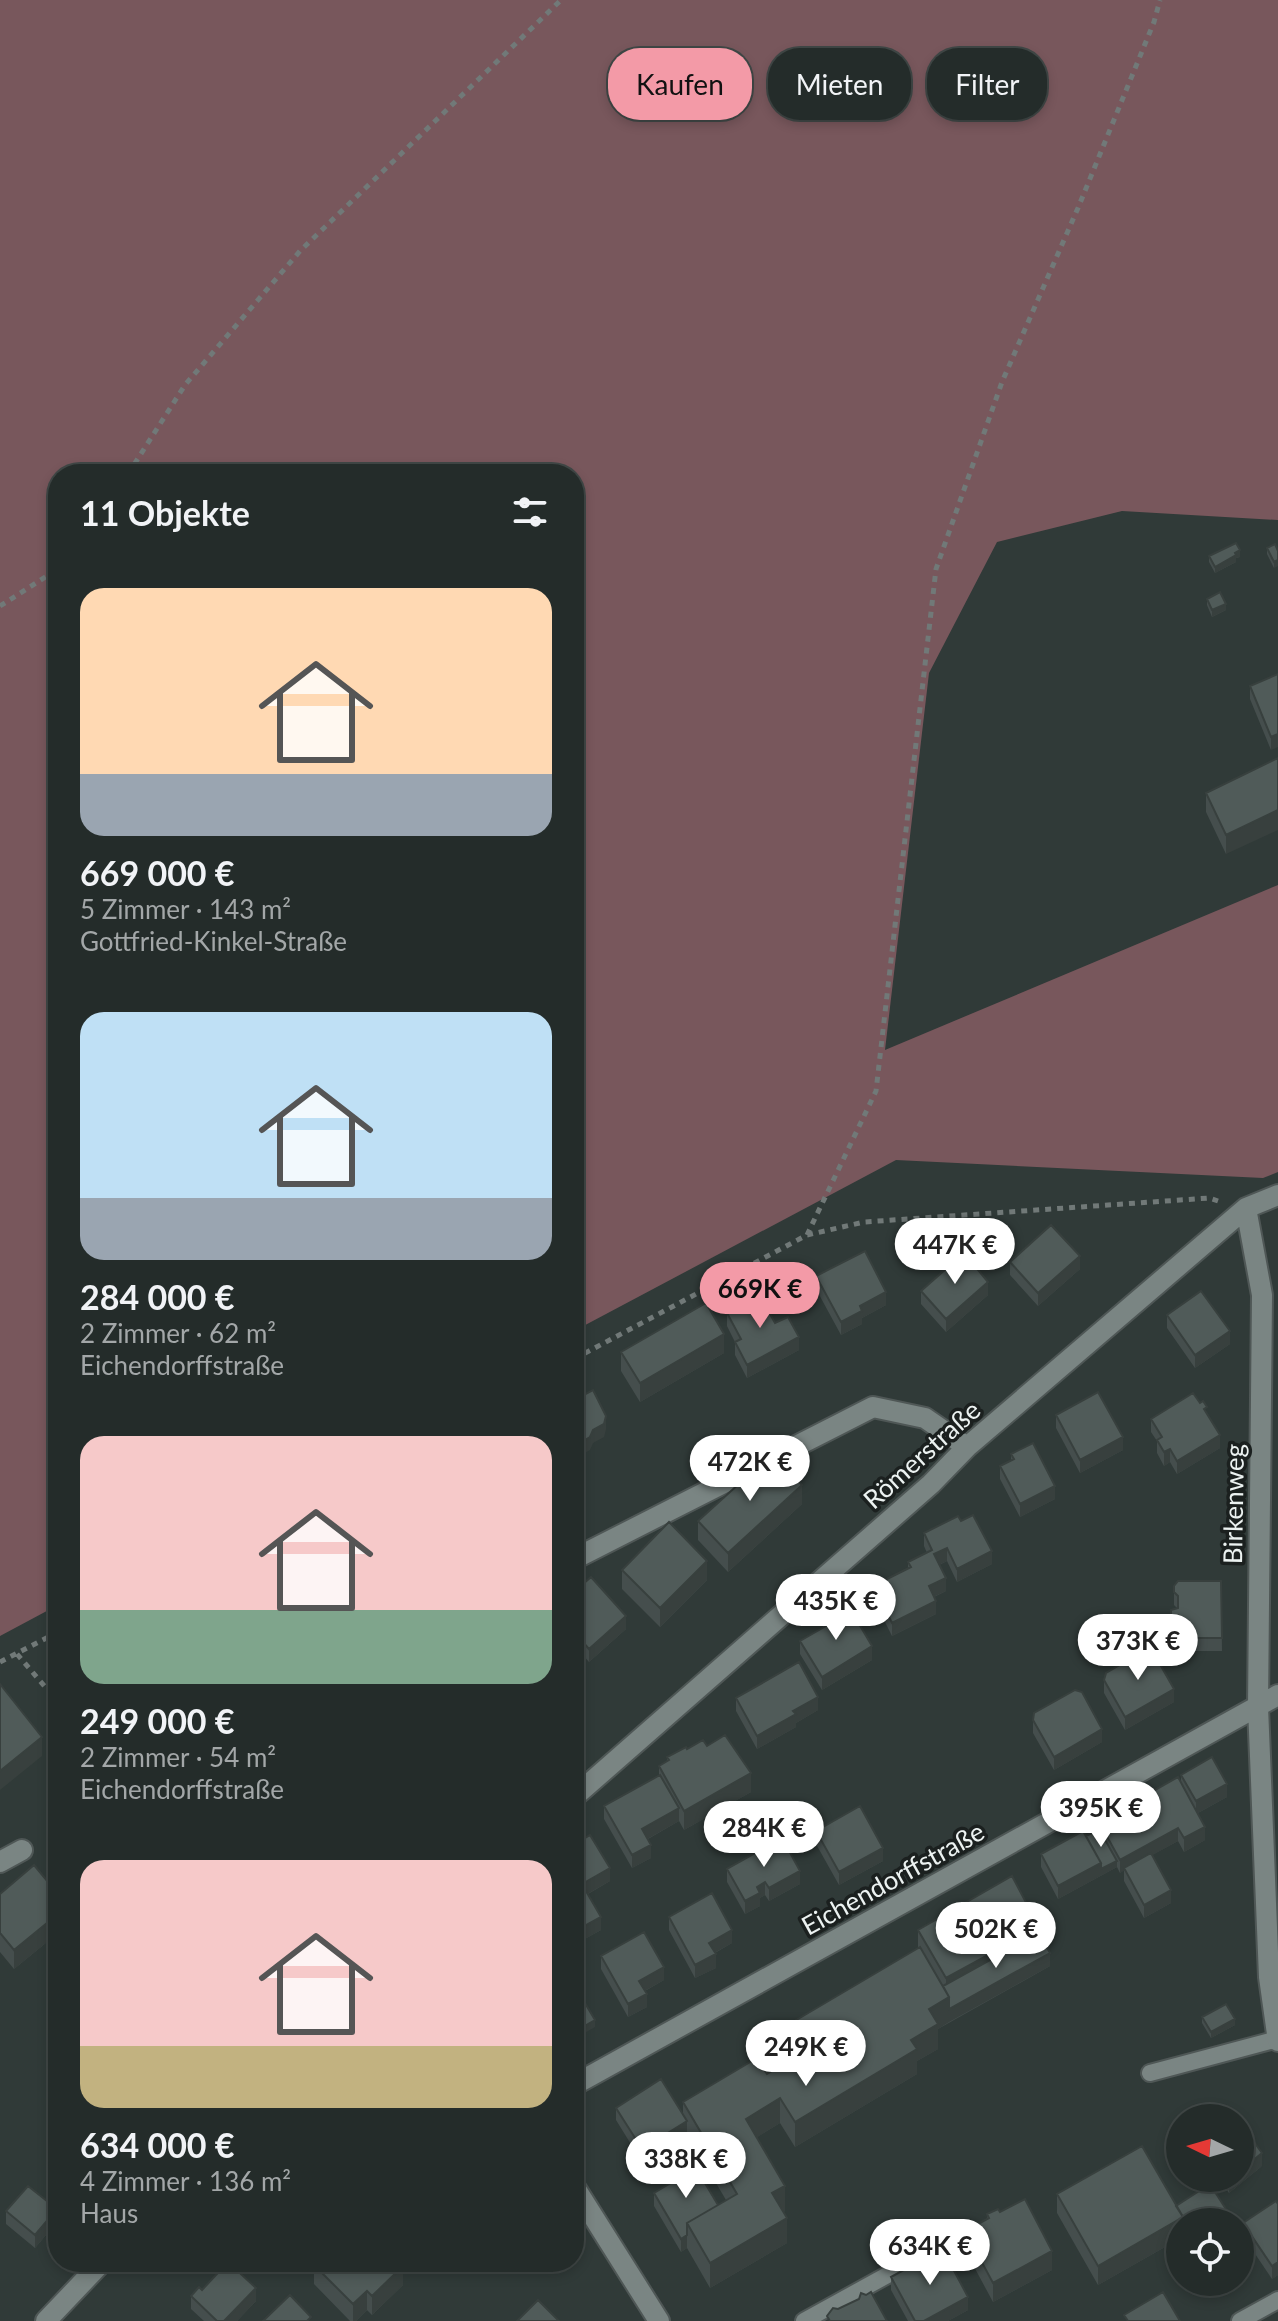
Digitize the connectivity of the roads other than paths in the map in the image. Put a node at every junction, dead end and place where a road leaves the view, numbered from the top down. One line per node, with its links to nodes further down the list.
1 (1278, 1195): 2 (street, Römerstraße)
2 (1246, 1208): 3 (street, Römerstraße); 6 (street, Birkenweg)
3 (967, 1447): 4 (street); 7 (street, Römerstraße)
4 (584, 1554)
5 (1278, 1695): 6 (street, Eichendorffstraße)
6 (1258, 1707): 10 (street, Birkenweg); 12 (street, Eichendorffstraße)
7 (584, 1788)
8 (22, 1850): 9 (street)
9 (0, 1862)
10 (1278, 2040): 11 (lane)
11 (1150, 2073)
12 (584, 2079)
13 (584, 2202): 18 (street)
14 (931, 2251): 19 (lane)
15 (93, 2272): 17 (street)
16 (1278, 2300): 20 (lane)
17 (46, 2321)
18 (659, 2321)
19 (804, 2321)
20 (1240, 2321)

